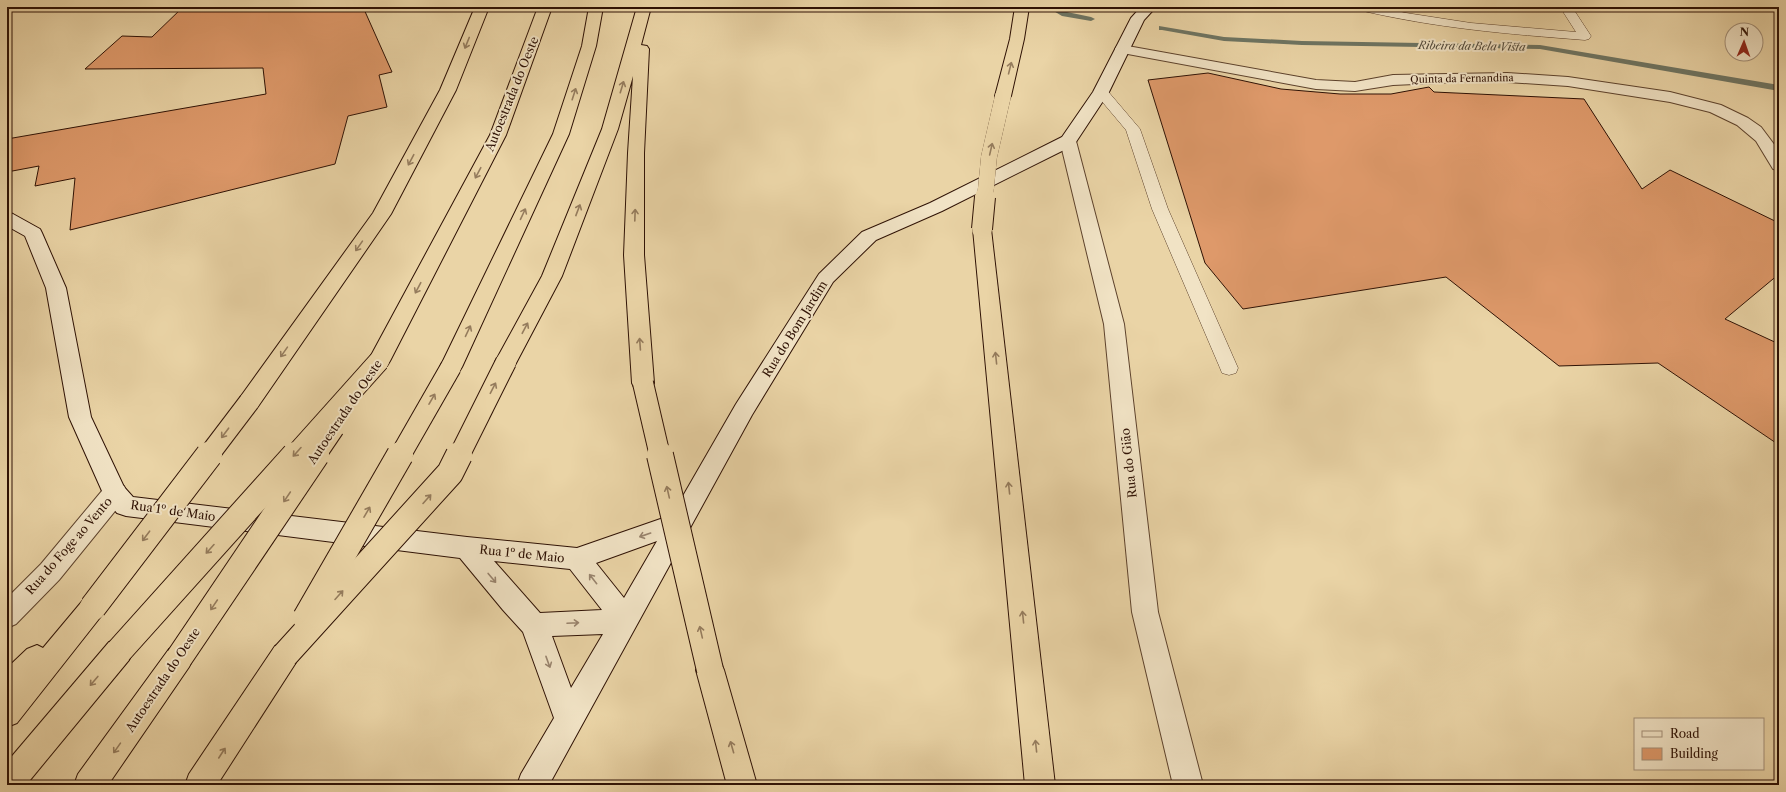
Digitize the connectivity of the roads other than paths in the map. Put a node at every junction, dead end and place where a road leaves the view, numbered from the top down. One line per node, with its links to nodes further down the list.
1 (482, 7): 21 (highway, one-way to 21, bridge)
2 (545, 7): 15 (highway, Autoestrada do Oeste, one-way to 15)
3 (596, 7): 25 (highway, one-way to 3, bridge)
4 (644, 7): 25 (highway, one-way to 4, bridge); 33 (highway, one-way to 4, bridge)
5 (1022, 7): 34 (highway, one-way to 5, bridge)
6 (1157, 7): 9 (street, Rua do Bom Jardim)
7 (1363, 7): 8 (lane)
8 (1566, 7)
9 (1143, 12): 10 (street, Rua do Bom Jardim)
10 (1122, 49): 11 (street, Rua do Bom Jardim); 13 (street, Quinta da Fernandina)
11 (1102, 92): 12 (street, Rua do Bom Jardim); 16 (lane)
12 (1068, 141): 18 (street, Rua do Bom Jardim); 35 (street, Rua do Gião)
13 (1779, 165)
14 (7, 218): 17 (street, Rua 1º de Maio)
15 (379, 361): 29 (highway, one-way to 29, bridge); 30 (highway, Autoestrada do Oeste, one-way to 30, bridge)
16 (1229, 368)
17 (115, 493): 19 (street, Rua 1º de Maio); 22 (street, Rua do Foge ao Vento)
18 (681, 522): 20 (street, Rua 1º de Maio, one-way to 20); 23 (street, Rua do Bom Jardim)
19 (467, 548): 20 (street, Rua 1º de Maio); 24 (street, Rua 1º de Maio, one-way to 24)
20 (577, 559): 23 (street, Rua 1º de Maio, one-way to 20)
21 (93, 607): 26 (highway); 27 (highway)
22 (7, 616)
23 (626, 621): 24 (street, one-way to 23); 28 (street)
24 (534, 625): 28 (street, Rua 1º de Maio, one-way to 28)
25 (285, 655): 31 (highway, one-way to 25)
26 (7, 686)
27 (7, 713)
28 (569, 719): 32 (street)
29 (7, 785)
30 (88, 785)
31 (200, 785)
32 (532, 785)
33 (742, 785)
34 (1040, 785)
35 (1188, 785)

